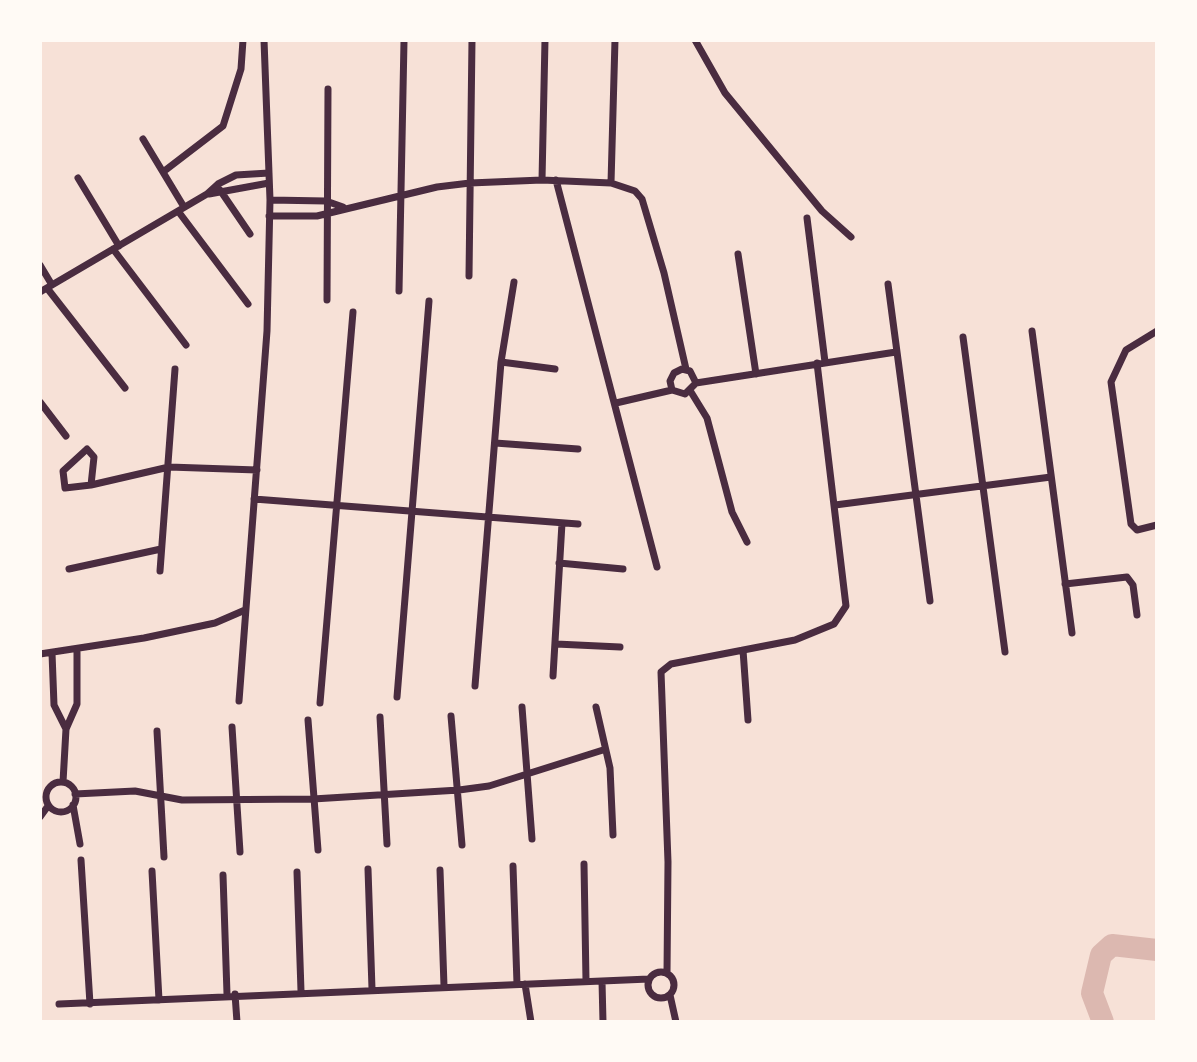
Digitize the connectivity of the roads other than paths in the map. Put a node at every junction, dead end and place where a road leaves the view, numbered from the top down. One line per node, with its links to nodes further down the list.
1 (243, 40): 10 (street)
2 (264, 40): 11 (street)
3 (472, 40): 16 (street)
4 (545, 40): 13 (street)
5 (615, 40): 17 (street)
6 (695, 40): 30 (street)
7 (404, 41): 21 (street)
8 (328, 89): 23 (street)
9 (143, 139): 10 (street)
10 (163, 172): 25 (street)
11 (269, 173): 15 (street); 18 (street)
12 (78, 178): 31 (street)
13 (542, 180): 14 (street); 16 (street)
14 (556, 180): 17 (street); 59 (street)
15 (269, 183): 19 (street); 22 (street)
16 (470, 183): 21 (street); 34 (street)
17 (611, 183): 52 (street)
18 (218, 184): 19 (street); 20 (street)
19 (221, 193): 20 (street); 29 (street)
20 (207, 194): 25 (street)
21 (400, 198): 24 (street); 38 (street)
22 (270, 200): 23 (street); 27 (street)
23 (326, 201): 24 (street); 26 (street)
24 (343, 207): 26 (street)
25 (181, 209): 31 (street); 41 (street)
26 (326, 214): 27 (street); 39 (street)
27 (269, 216): 64 (street)
28 (807, 218): 49 (street)
29 (250, 234)
30 (851, 237)
31 (116, 248): 37 (street); 46 (street)
32 (738, 254): 53 (street)
33 (40, 265): 37 (street)
34 (469, 276)
35 (514, 282): 48 (street)
36 (888, 284): 47 (street)
37 (47, 289): 55 (street)
38 (399, 291)
39 (327, 300)
40 (429, 301): 72 (street)
41 (248, 304)
42 (353, 312): 71 (street)
43 (1032, 331): 65 (street)
44 (1157, 331): 76 (street)
45 (963, 337): 67 (street)
46 (186, 345)
47 (896, 352): 49 (street); 68 (street)
48 (501, 362): 51 (street); 61 (street)
49 (821, 362): 53 (street); 70 (street)
50 (175, 369): 63 (street)
51 (555, 369)
52 (686, 369): 54 (street); 56 (street)
53 (756, 374): 54 (street)
54 (696, 383): 57 (street)
55 (125, 388)
56 (672, 390): 57 (street); 59 (street)
57 (691, 392): 77 (street)
58 (40, 402): 60 (street)
59 (616, 403): 80 (street)
60 (66, 436)
61 (495, 443): 62 (street); 73 (street)
62 (578, 449)
63 (169, 467): 64 (street); 66 (street); 78 (street)
64 (257, 470): 69 (street)
65 (1051, 477): 67 (street); 84 (street)
66 (91, 485): 66 (street)
67 (982, 486): 68 (street); 93 (street)
68 (915, 493): 70 (street); 85 (street)
69 (254, 499): 71 (street); 86 (street)
70 (835, 505): 92 (street)
71 (336, 506): 72 (street); 100 (street)
72 (412, 512): 73 (street); 98 (street)
73 (490, 517): 74 (street); 97 (street)
74 (562, 523): 75 (street); 79 (street)
75 (578, 524)
76 (1157, 525)
77 (747, 542)
78 (161, 549): 81 (street); 83 (street)
79 (559, 563): 82 (street); 89 (street)
80 (657, 567)
81 (69, 569)
82 (623, 569)
83 (160, 571)
84 (1065, 584): 87 (street); 88 (street)
85 (930, 601)
86 (245, 610): 91 (street); 99 (street)
87 (1137, 615)
88 (1072, 633)
89 (556, 644): 90 (street); 96 (street)
90 (620, 647)
91 (77, 649): 94 (street); 108 (street)
92 (743, 650): 106 (street); 138 (street)
93 (1005, 652)
94 (52, 653): 95 (street); 108 (street)
95 (40, 654)
96 (553, 676)
97 (475, 686)
98 (397, 697)
99 (239, 701)
100 (320, 703)
101 (522, 707): 111 (street)
102 (596, 707): 110 (street)
103 (451, 716): 113 (street)
104 (380, 717): 116 (street)
105 (308, 720): 117 (street)
106 (748, 720)
107 (232, 727): 118 (street)
108 (66, 729): 112 (street)
109 (157, 731): 115 (street)
110 (603, 750): 111 (street); 122 (street)
111 (529, 773): 113 (street); 123 (street)
112 (63, 782): 114 (street); 120 (street)
113 (459, 790): 116 (street); 126 (street)
114 (75, 794): 115 (street); 119 (street)
115 (161, 794): 118 (street); 129 (street)
116 (383, 794): 117 (street); 125 (street)
117 (313, 799): 118 (street); 127 (street)
118 (237, 800): 128 (street)
119 (73, 805): 120 (street); 124 (street)
120 (48, 806): 121 (street)
121 (40, 817)
122 (613, 835)
123 (532, 839)
124 (80, 844)
125 (387, 844)
126 (462, 845)
127 (318, 850)
128 (240, 852)
129 (164, 857)
130 (81, 860): 150 (street)
131 (584, 864): 140 (street)
132 (513, 866): 142 (street)
133 (368, 869): 144 (street)
134 (440, 870): 143 (street)
135 (152, 871): 148 (street)
136 (297, 872): 145 (street)
137 (223, 875): 146 (street)
138 (667, 973): 139 (street); 147 (street)
139 (649, 979): 141 (street); 147 (street)
140 (586, 981): 141 (street); 142 (street)
141 (602, 981): 153 (street)
142 (521, 984): 143 (street); 152 (street)
143 (444, 986): 144 (street)
144 (372, 989): 145 (street)
145 (301, 991): 146 (street)
146 (231, 994): 148 (street); 151 (street)
147 (670, 995): 154 (street)
148 (159, 1000): 150 (street)
149 (59, 1004): 150 (street)
150 (90, 1004)
151 (237, 1022)
152 (531, 1022)
153 (603, 1022)
154 (676, 1022)

